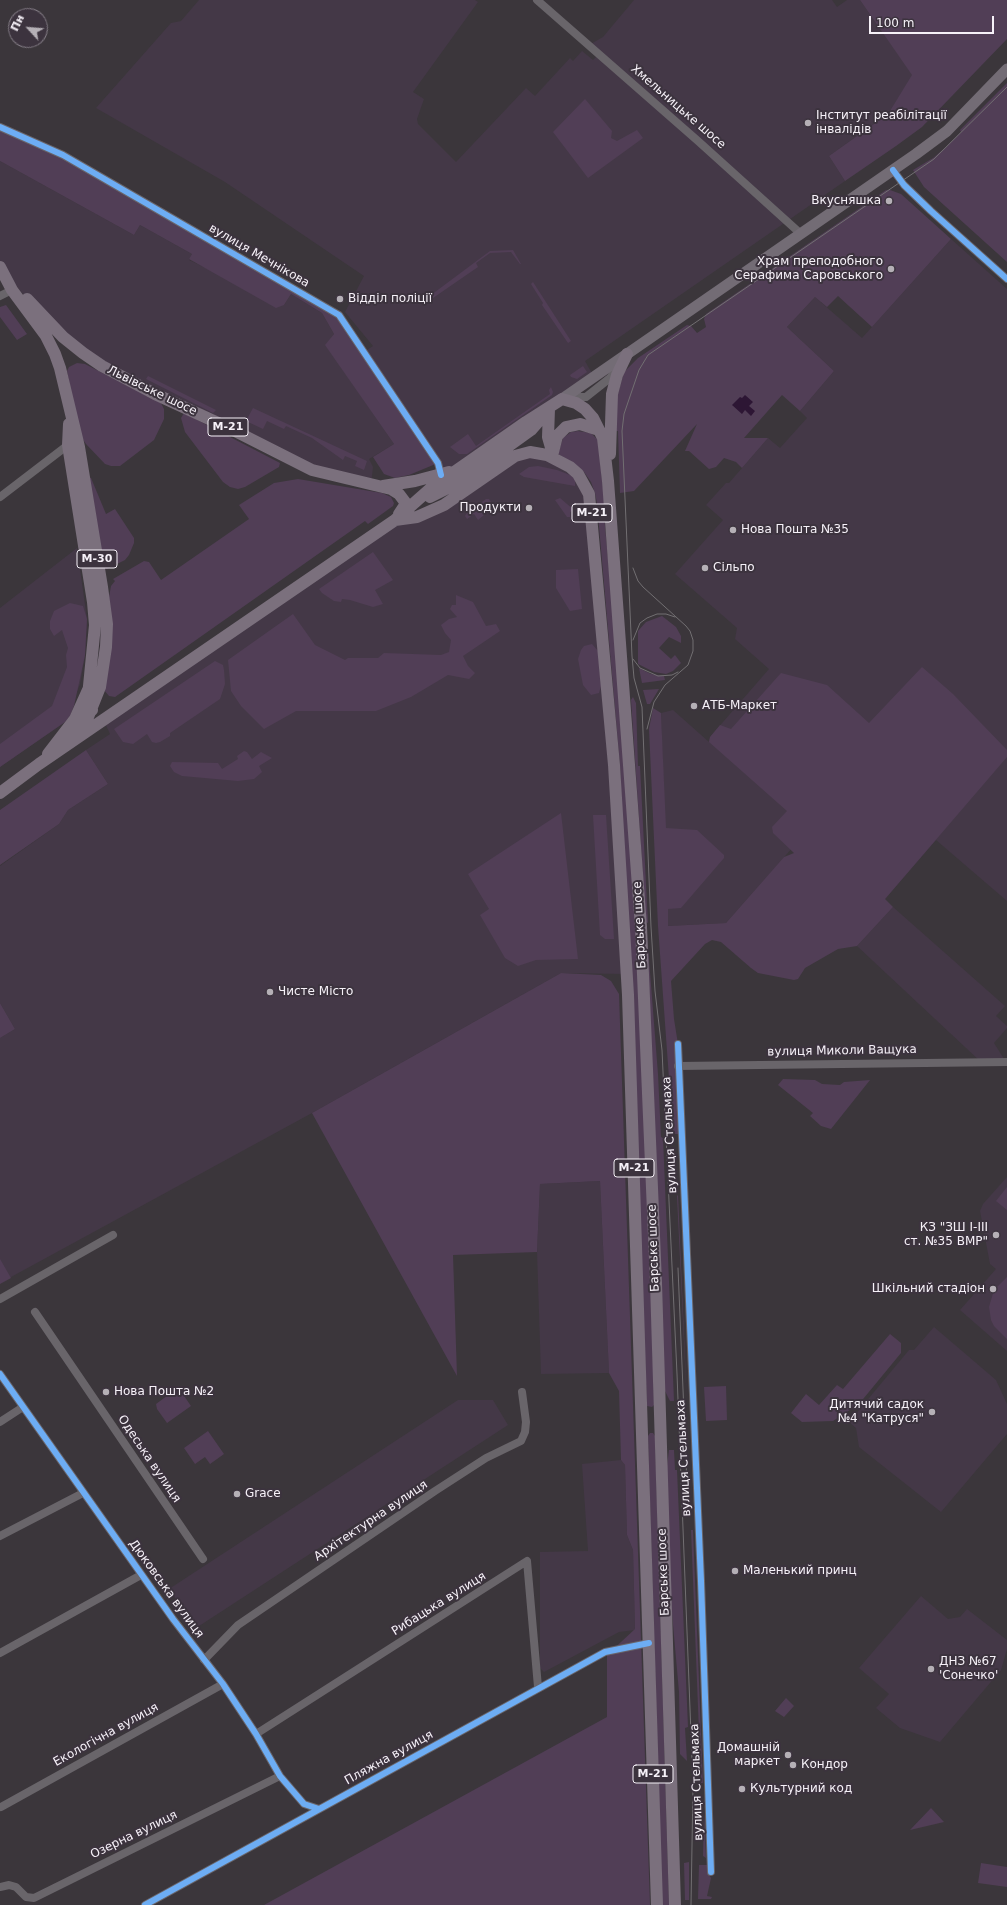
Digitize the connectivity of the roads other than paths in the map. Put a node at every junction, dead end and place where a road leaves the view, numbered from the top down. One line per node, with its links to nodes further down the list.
1 (537, 0): 5 (street, Хмельницьке шосе)
2 (1007, 69): 4 (main road)
3 (0, 127): 18 (street, вулиця Мечнікова)
4 (893, 170): 5 (main road); 7 (street)
5 (801, 234): 10 (main road)
6 (0, 267): 8 (highway, М-21); 20 (highway, Львівське шосе / М-21)
7 (1007, 279)
8 (12, 290): 9 (street); 12 (highway, М-21)
9 (1, 296)
10 (627, 354): 11 (main road); 19 (highway)
11 (562, 400): 13 (highway, М-21); 14 (highway, М-21)
12 (70, 408): 15 (highway, М-21); 24 (highway, М-30)
13 (549, 409): 16 (highway); 17 (highway, М-21); 22 (highway)
14 (599, 430): 16 (highway); 19 (highway, М-21)
15 (65, 448): 21 (street); 23 (highway, М-21)
16 (556, 457): 22 (highway, М-21); 39 (highway, М-21)
17 (463, 467): 18 (highway, М-21); 22 (highway, М-21)
18 (441, 475): 20 (highway, М-21)
19 (608, 481): 38 (highway, Барське шосе / М-21)
20 (379, 486): 22 (highway)
21 (0, 497)
22 (395, 520): 25 (highway, М-21)
23 (90, 685): 24 (highway, М-21); 27 (highway, М-30)
24 (92, 710): 25 (highway); 26 (highway, М-30)
25 (104, 722): 26 (highway)
26 (67, 745): 27 (highway, М-30)
27 (39, 764): 28 (highway, М-30)
28 (0, 793)
29 (678, 1044): 31 (street, вулиця Стельмаха)
30 (1007, 1062): 31 (street, вулиця Миколи Ващука)
31 (678, 1066): 54 (street, вулиця Стельмаха)
32 (113, 1235): 33 (street)
33 (0, 1299)
34 (35, 1312): 43 (street, Одеська вулиця)
35 (0, 1374): 37 (street, Дюковська вулиця)
36 (522, 1392): 47 (street, Архітектурна вулиця)
37 (23, 1407): 40 (street); 41 (street, Дюковська вулиця)
38 (660, 1419): 39 (highway); 58 (highway, Барське шосе / М-21)
39 (642, 1420): 45 (highway, М-21)
40 (0, 1422)
41 (83, 1493): 42 (street); 44 (street, Дюковська вулиця)
42 (0, 1536)
43 (203, 1559)
44 (141, 1575): 46 (street); 47 (street, Дюковська вулиця)
45 (648, 1643): 49 (street, Пляжна вулиця); 57 (highway, М-21)
46 (0, 1653)
47 (204, 1660): 48 (street, Дюковська вулиця)
48 (223, 1684): 50 (street, Дюковська вулиця); 52 (street, Екологічна вулиця)
49 (538, 1687): 50 (street, Рибацька вулиця); 53 (street, Пляжна вулиця)
50 (256, 1734): 51 (street, Дюковська вулиця)
51 (280, 1776): 53 (street, Дюковська вулиця); 55 (street, Озерна вулиця)
52 (1, 1807)
53 (319, 1810): 56 (street, Пляжна вулиця)
54 (711, 1872)
55 (0, 1887)
56 (145, 1905)
57 (657, 1905)
58 (675, 1905)

